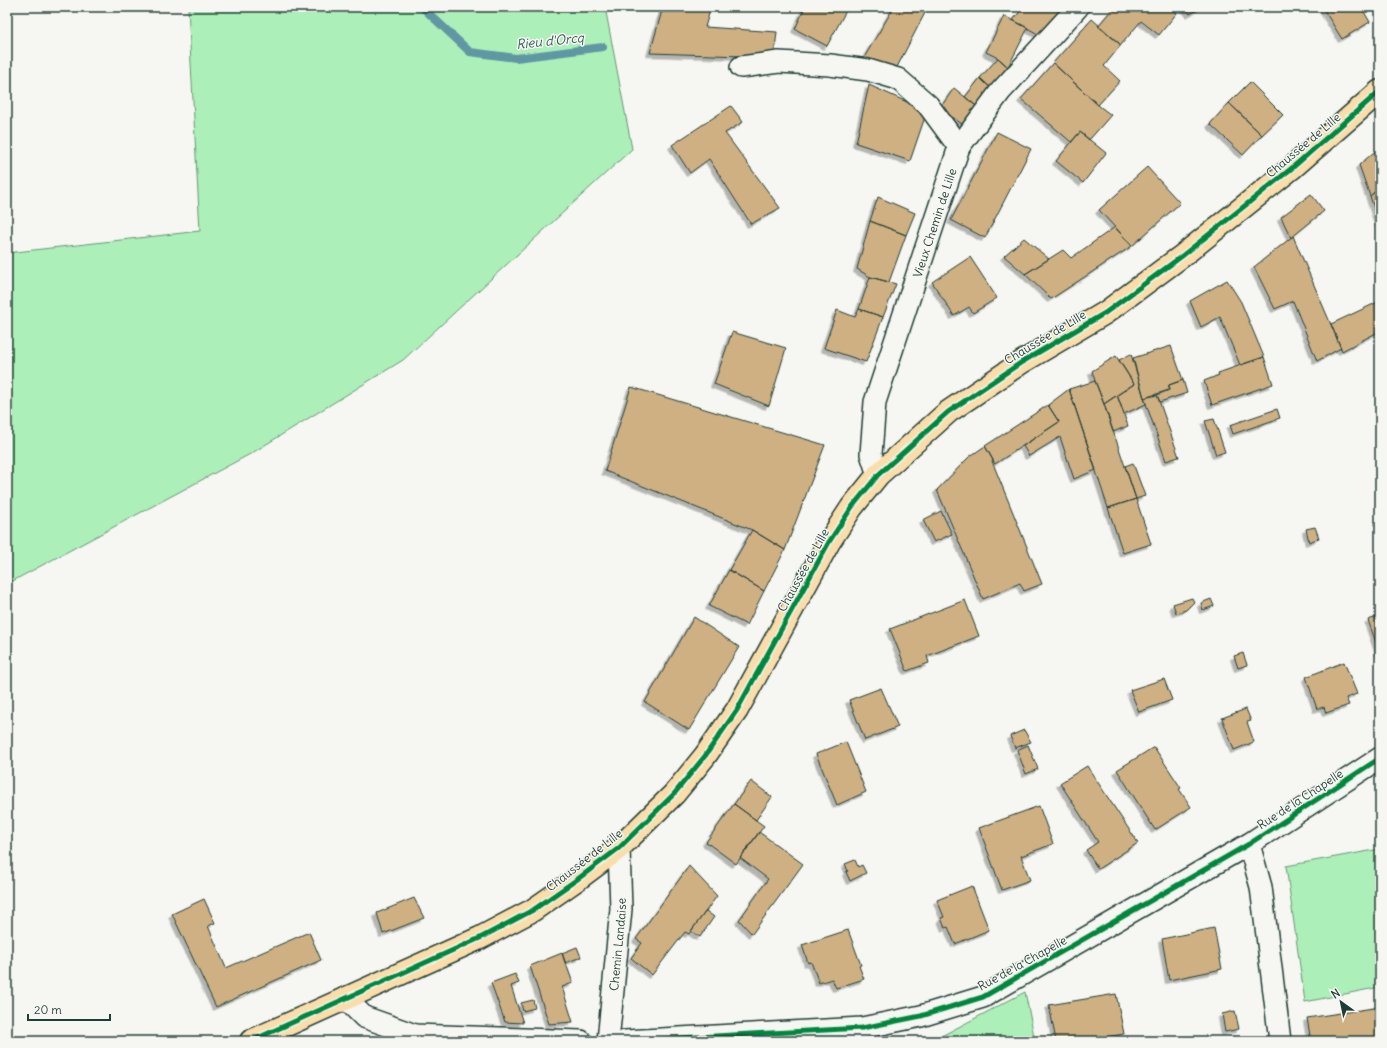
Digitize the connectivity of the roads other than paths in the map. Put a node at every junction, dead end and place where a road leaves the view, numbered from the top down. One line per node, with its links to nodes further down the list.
1 (1078, 7): 4 (street, Vieux Chemin de Lille)
2 (741, 67): 4 (street)
3 (1380, 90): 5 (main road, Chaussée de Lille)
4 (959, 147): 5 (street, Vieux Chemin de Lille)
5 (878, 475): 8 (main road, Chaussée de Lille)
6 (1380, 758): 7 (street, Rue de la Chapelle)
7 (1249, 844): 13 (street, Rue de la Chapelle); 14 (street)
8 (619, 848): 9 (main road, Chaussée de Lille); 12 (street, Chemin Landaise)
9 (345, 998): 10 (main road, Chaussée de Lille); 11 (street)
10 (251, 1041)
11 (580, 1041)
12 (608, 1041)
13 (625, 1041)
14 (1280, 1041)

